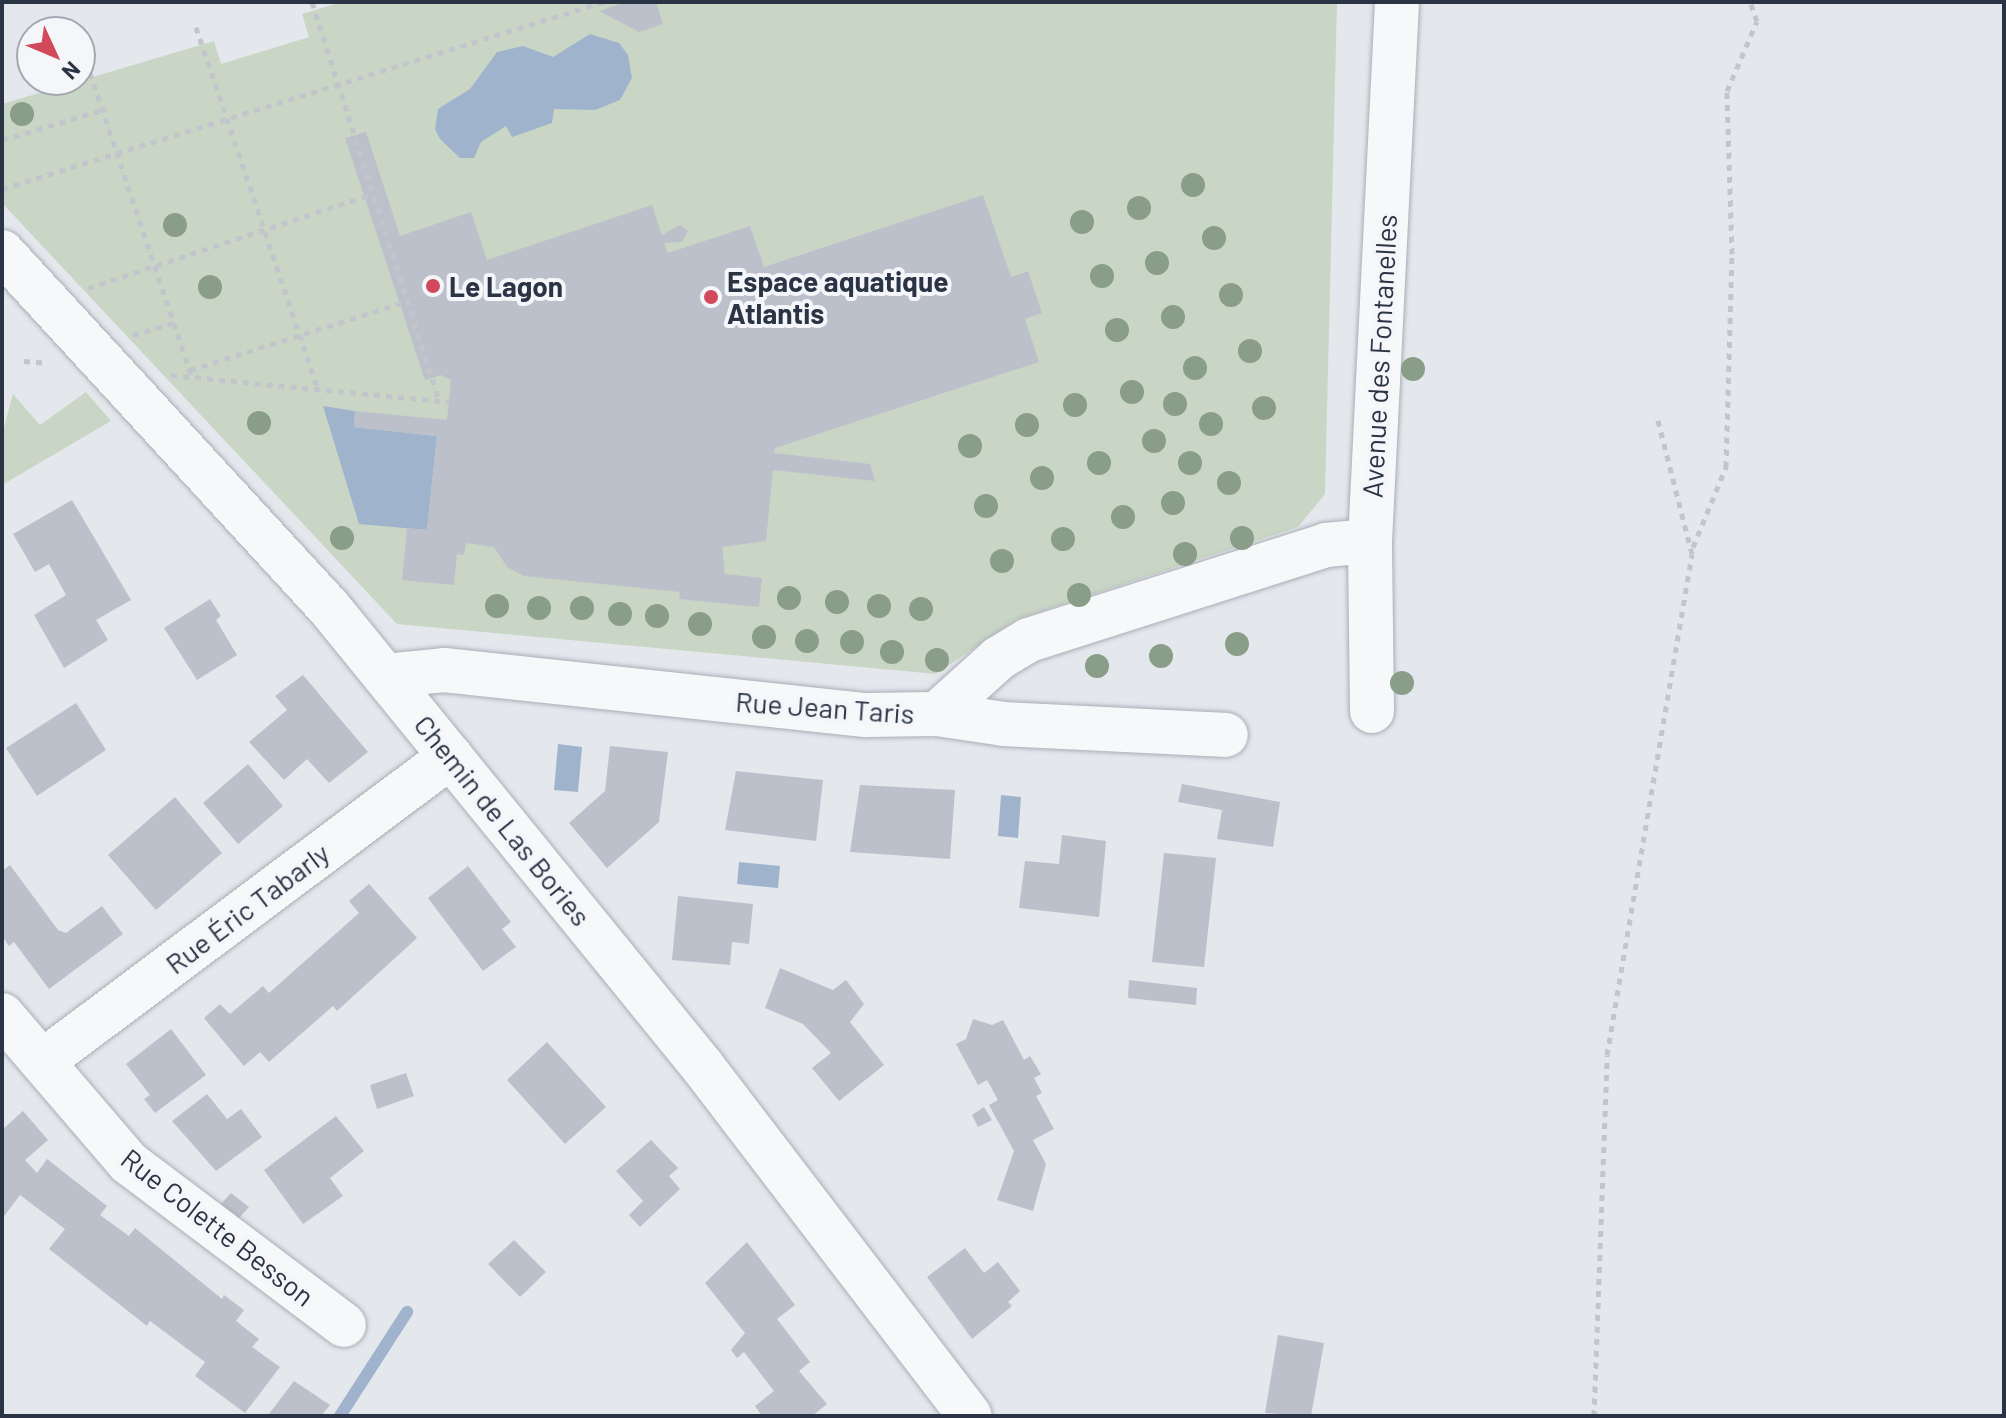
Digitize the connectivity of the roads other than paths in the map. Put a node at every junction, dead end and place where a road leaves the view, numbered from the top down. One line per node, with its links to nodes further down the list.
1 (1397, 2): 3 (street, Avenue des Fontanelles)
2 (2, 252): 4 (street, Chemin de Las Bories)
3 (1370, 541): 5 (street, Avenue des Fontanelles); 6 (street, Rue Jean Taris)
4 (385, 676): 6 (street, Rue Jean Taris); 8 (street, Chemin de Las Bories)
5 (1372, 711)
6 (937, 714): 7 (street)
7 (1226, 735)
8 (451, 756): 10 (street, Rue Éric Tabarly); 12 (street, Chemin de Las Bories)
9 (2, 1015): 10 (street, Rue Colette Besson)
10 (43, 1061): 11 (street, Rue Colette Besson)
11 (344, 1325)
12 (970, 1416)

